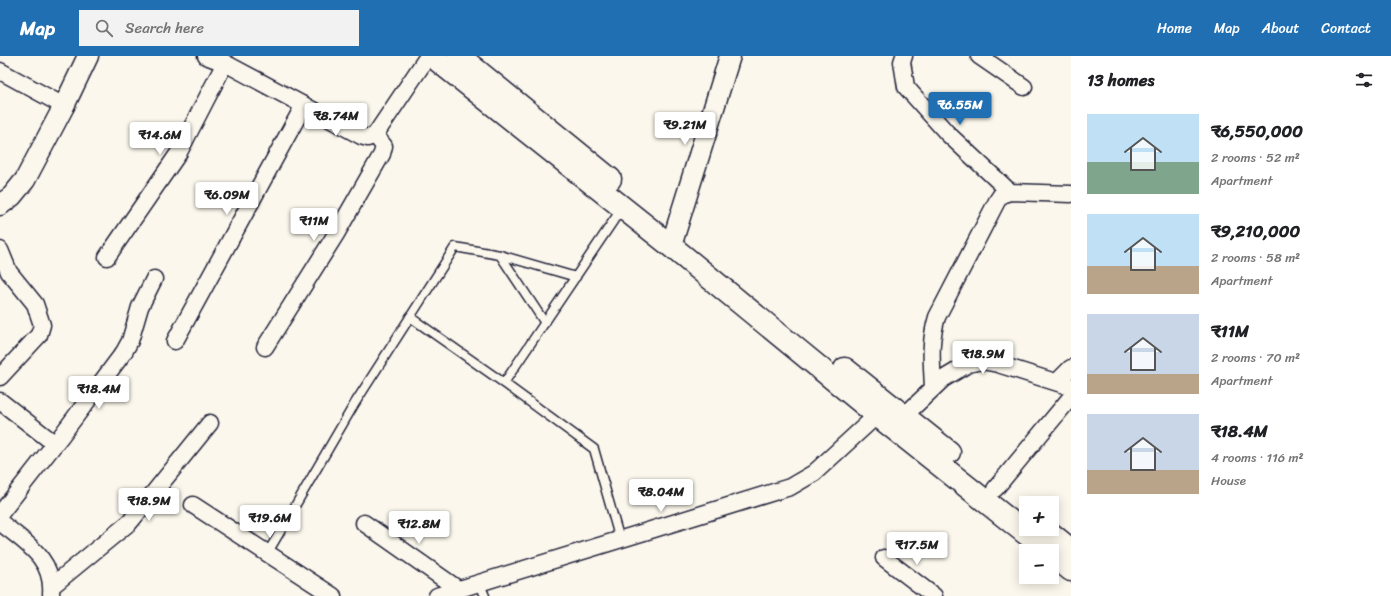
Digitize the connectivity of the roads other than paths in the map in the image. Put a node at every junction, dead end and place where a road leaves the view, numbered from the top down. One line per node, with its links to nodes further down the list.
1 (88, 56): 13 (street)
2 (206, 56): 9 (street)
3 (428, 56): 14 (street)
4 (432, 56): 18 (main road)
5 (459, 56): 19 (main road)
6 (730, 56): 19 (street)
7 (904, 56): 15 (street)
8 (979, 56): 11 (street)
9 (225, 63): 12 (street); 22 (street)
10 (0, 71): 13 (street)
11 (1024, 87)
12 (304, 105): 14 (street); 27 (street)
13 (64, 106): 17 (street)
14 (375, 135): 28 (street)
15 (1010, 192): 16 (street); 33 (street)
16 (1071, 194)
17 (0, 205)
18 (622, 208): 19 (main road); 23 (lane)
19 (673, 239): 36 (main road); 37 (main road)
20 (0, 250): 30 (street)
21 (500, 255): 23 (lane); 25 (lane); 26 (lane)
22 (107, 256)
23 (576, 277): 26 (lane)
24 (154, 278): 39 (street)
25 (410, 317): 31 (lane); 50 (lane)
26 (545, 323): 31 (lane)
27 (175, 341)
28 (265, 347)
29 (1071, 368): 32 (street)
30 (0, 377)
31 (504, 384): 47 (lane)
32 (1064, 385): 33 (street)
33 (933, 388): 37 (street)
34 (1071, 397): 40 (street)
35 (0, 401): 39 (street)
36 (877, 415): 47 (street); 48 (main road)
37 (904, 416): 40 (main road)
38 (210, 423): 56 (street)
39 (55, 444): 43 (street)
40 (995, 489): 42 (main road)
41 (193, 504): 50 (street)
42 (1019, 508)
43 (0, 514)
44 (0, 522): 56 (street)
45 (364, 523): 54 (street)
46 (1054, 536): 49 (main road)
47 (620, 540): 55 (street)
48 (1039, 544)
49 (1071, 550)
50 (267, 554): 57 (street)
51 (884, 558): 59 (street)
52 (1059, 560): 53 (main road)
53 (1071, 570)
54 (458, 589): 55 (street); 58 (street)
55 (482, 589)
56 (51, 591)
57 (333, 596)
58 (437, 596)
59 (934, 596)

